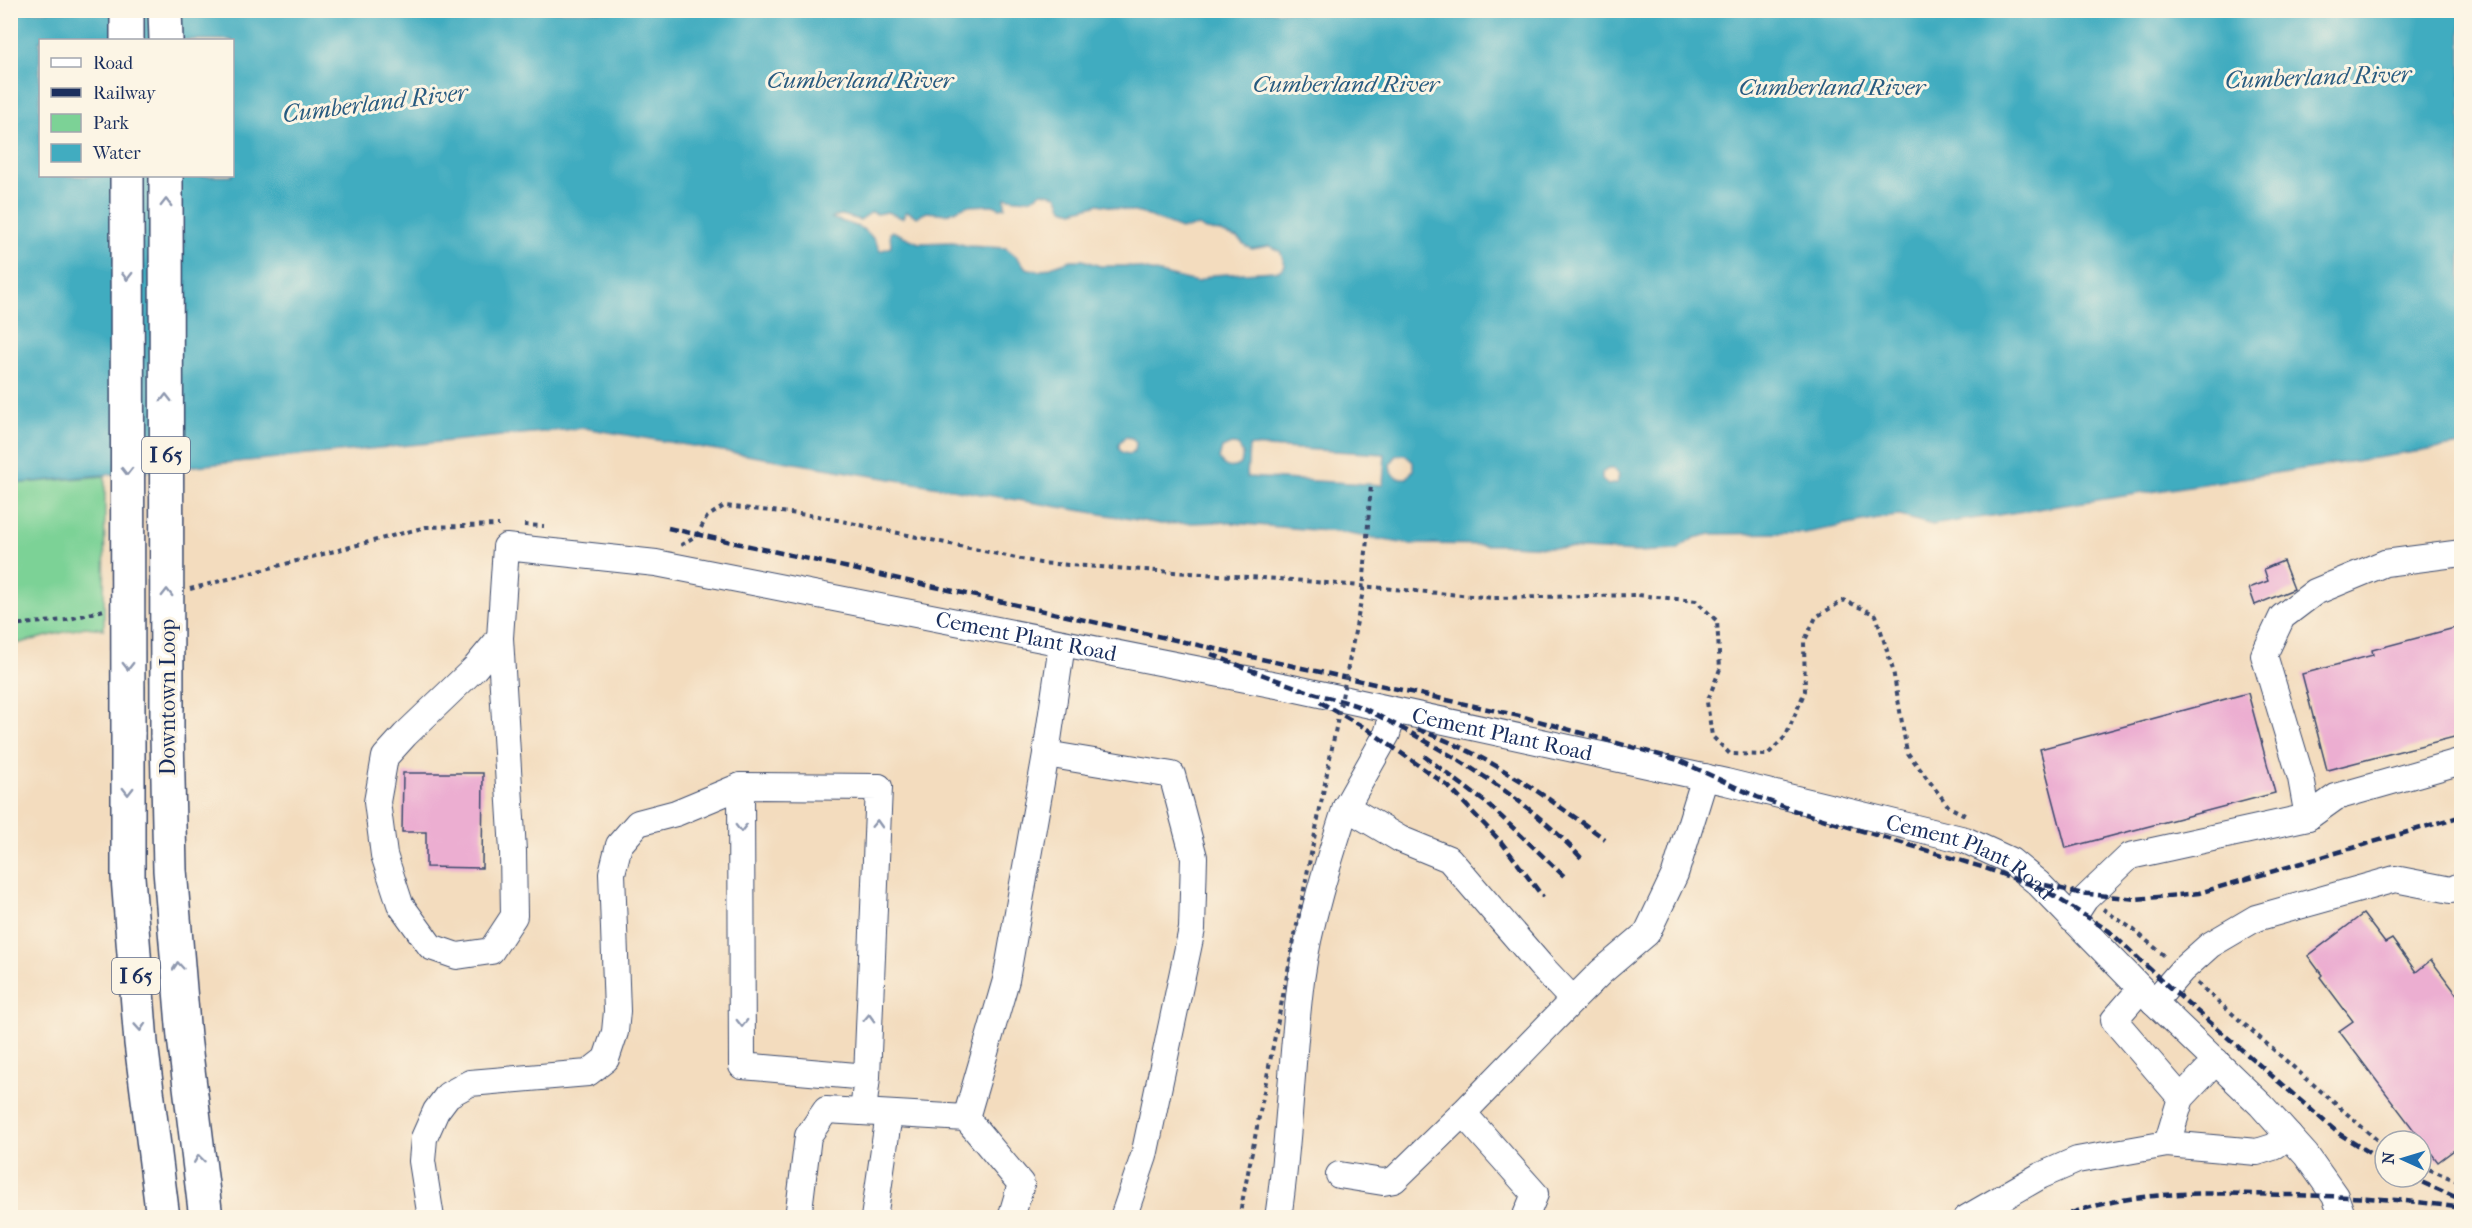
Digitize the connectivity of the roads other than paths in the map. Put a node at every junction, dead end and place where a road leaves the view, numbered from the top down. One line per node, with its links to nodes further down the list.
1 (127, 10): 3 (highway)
2 (165, 10): 4 (highway)
3 (127, 39)
4 (166, 39)
5 (127, 177): 31 (highway, Downtown Loop / I 65, one-way to 31, bridge)
6 (166, 177): 32 (highway, Downtown Loop / I 65, one-way to 6, bridge)
7 (2462, 554): 16 (street)
8 (500, 638): 8 (street); 9 (street, Cement Plant Road)
9 (1062, 644): 10 (street, Cement Plant Road); 11 (street)
10 (1394, 711): 13 (street, Cement Plant Road); 15 (street)
11 (1047, 754): 27 (street); 37 (street)
12 (2462, 761): 16 (street)
13 (1705, 777): 18 (street, Cement Plant Road); 20 (street)
14 (741, 786): 22 (street, one-way to 22); 22 (street, one-way to 14); 33 (street)
15 (1346, 807): 20 (street); 38 (street)
16 (2308, 818): 18 (street)
17 (2462, 885): 19 (street)
18 (2072, 919): 19 (street, Cement Plant Road)
19 (2147, 996): 21 (street, Cement Plant Road); 23 (street)
20 (1573, 1000): 26 (street)
21 (2216, 1061): 23 (street); 28 (street, Cement Plant Road)
22 (867, 1077): 24 (street)
23 (2181, 1098): 29 (street)
24 (863, 1112): 25 (street); 34 (street)
25 (890, 1113): 27 (street); 35 (street)
26 (1463, 1113): 30 (street); 39 (street)
27 (966, 1118): 36 (street)
28 (2289, 1136): 29 (street); 41 (street, Cement Plant Road)
29 (2167, 1144): 40 (street)
30 (1339, 1175)
31 (164, 1218)
32 (206, 1218)
33 (431, 1218)
34 (798, 1218)
35 (874, 1218)
36 (1011, 1218)
37 (1124, 1218)
38 (1278, 1218)
39 (1525, 1218)
40 (1967, 1218)
41 (2343, 1218)

